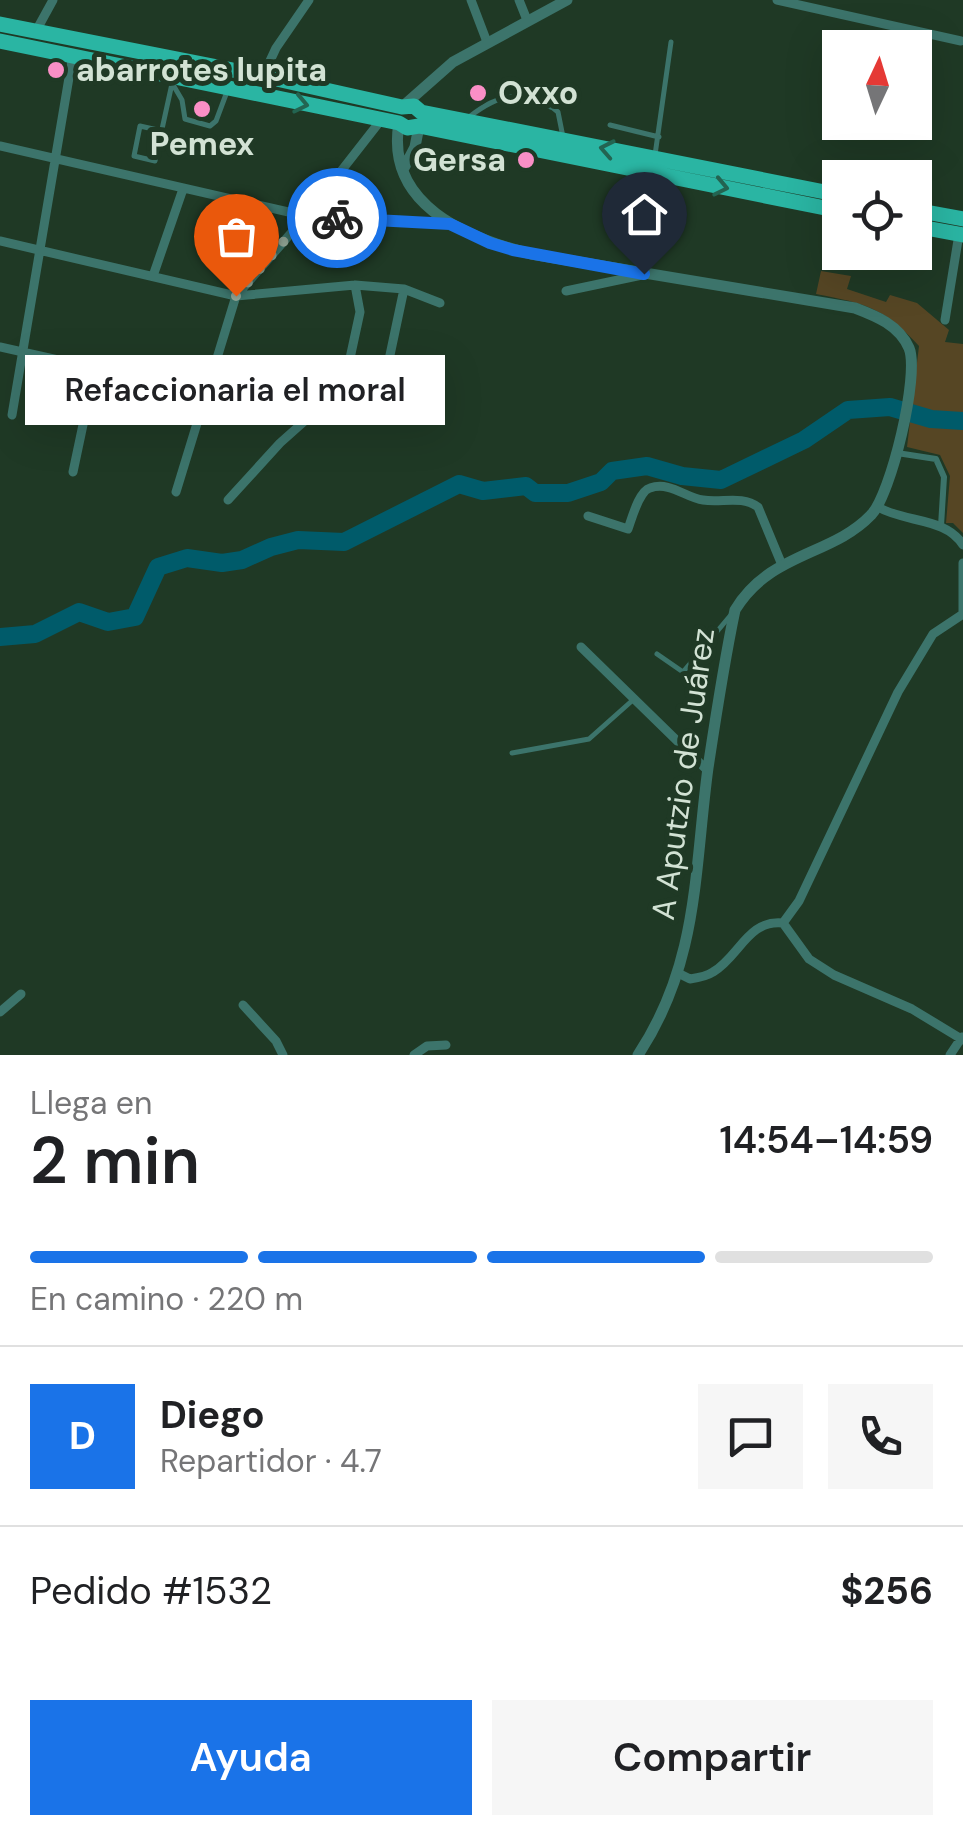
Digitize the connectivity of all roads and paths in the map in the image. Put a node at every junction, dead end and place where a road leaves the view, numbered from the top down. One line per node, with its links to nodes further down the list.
1 (53, 0): 9 (street)
2 (309, 0): 15 (street)
3 (471, 0): 12 (street)
4 (519, 0): 7 (street)
5 (567, 0): 7 (street)
6 (777, 0): 11 (street)
7 (527, 20): 12 (street)
8 (0, 24): 9 (main road)
9 (36, 30): 15 (main road)
10 (0, 40): 14 (main road)
11 (961, 41)
12 (487, 42): 18 (street)
13 (671, 42): 25 (lane)
14 (73, 54): 16 (main road); 28 (street)
15 (263, 76): 19 (main road)
16 (173, 80): 17 (main road); 17 (lane); 24 (lane)
17 (228, 88): 21 (main road, one-way to 21)
18 (420, 89): 19 (street); 20 (street)
19 (400, 115): 20 (main road); 21 (main road); 30 (street)
20 (420, 119): 22 (main road); 30 (street); 33 (main road, one-way to 33)
21 (380, 120): 34 (street)
22 (465, 120): 26 (main road); 26 (lane)
23 (610, 125): 25 (lane)
24 (162, 131): 24 (lane)
25 (659, 137): 29 (lane)
26 (564, 140): 29 (main road, one-way to 26)
27 (0, 146): 28 (street)
28 (55, 158): 31 (street); 40 (street)
29 (655, 158): 32 (main road)
30 (404, 168): 36 (street)
31 (182, 189): 34 (street); 42 (street)
32 (822, 191)
33 (822, 207)
34 (306, 216): 36 (street); 46 (street)
35 (932, 217): 38 (main road)
36 (450, 224): 41 (street)
37 (932, 227): 38 (main road)
38 (961, 230): 48 (street)
39 (0, 240): 40 (street)
40 (40, 250): 42 (street); 50 (street)
41 (644, 274): 45 (street); 57 (street)
42 (153, 276): 46 (street)
43 (355, 284): 44 (street); 46 (street); 53 (street)
44 (404, 290): 47 (street); 54 (street)
45 (566, 292)
46 (236, 296): 55 (street)
47 (440, 303)
48 (945, 320)
49 (0, 347): 50 (street)
50 (24, 352): 51 (street); 56 (street)
51 (95, 368): 55 (street); 58 (street)
52 (282, 386): 53 (street)
53 (344, 386): 60 (street)
54 (383, 388)
55 (205, 393): 59 (street)
56 (12, 414)
57 (897, 450): 61 (street); 63 (street)
58 (74, 472)
59 (176, 492)
60 (228, 500)
61 (878, 507): 63 (street); 66 (street, A Aputzio de Juárez)
62 (588, 516): 66 (street)
63 (940, 526): 64 (street)
64 (963, 545)
65 (963, 564): 68 (street)
66 (782, 565): 67 (street, A Aputzio de Juárez)
67 (735, 610): 70 (lane); 73 (street, A Aputzio de Juárez)
68 (963, 613): 74 (street)
69 (581, 646): 71 (street)
70 (657, 654)
71 (634, 699): 72 (lane); 73 (street)
72 (512, 753)
73 (708, 771): 75 (street, A Aputzio de Juárez)
74 (783, 923): 75 (street); 79 (street)
75 (678, 973): 83 (street, A Aputzio de Juárez)
76 (20, 994): 78 (street)
77 (243, 1005): 81 (street)
78 (0, 1012)
79 (962, 1038): 84 (street)
80 (446, 1045): 82 (street)
81 (283, 1055)
82 (414, 1055)
83 (638, 1055)
84 (950, 1055)

